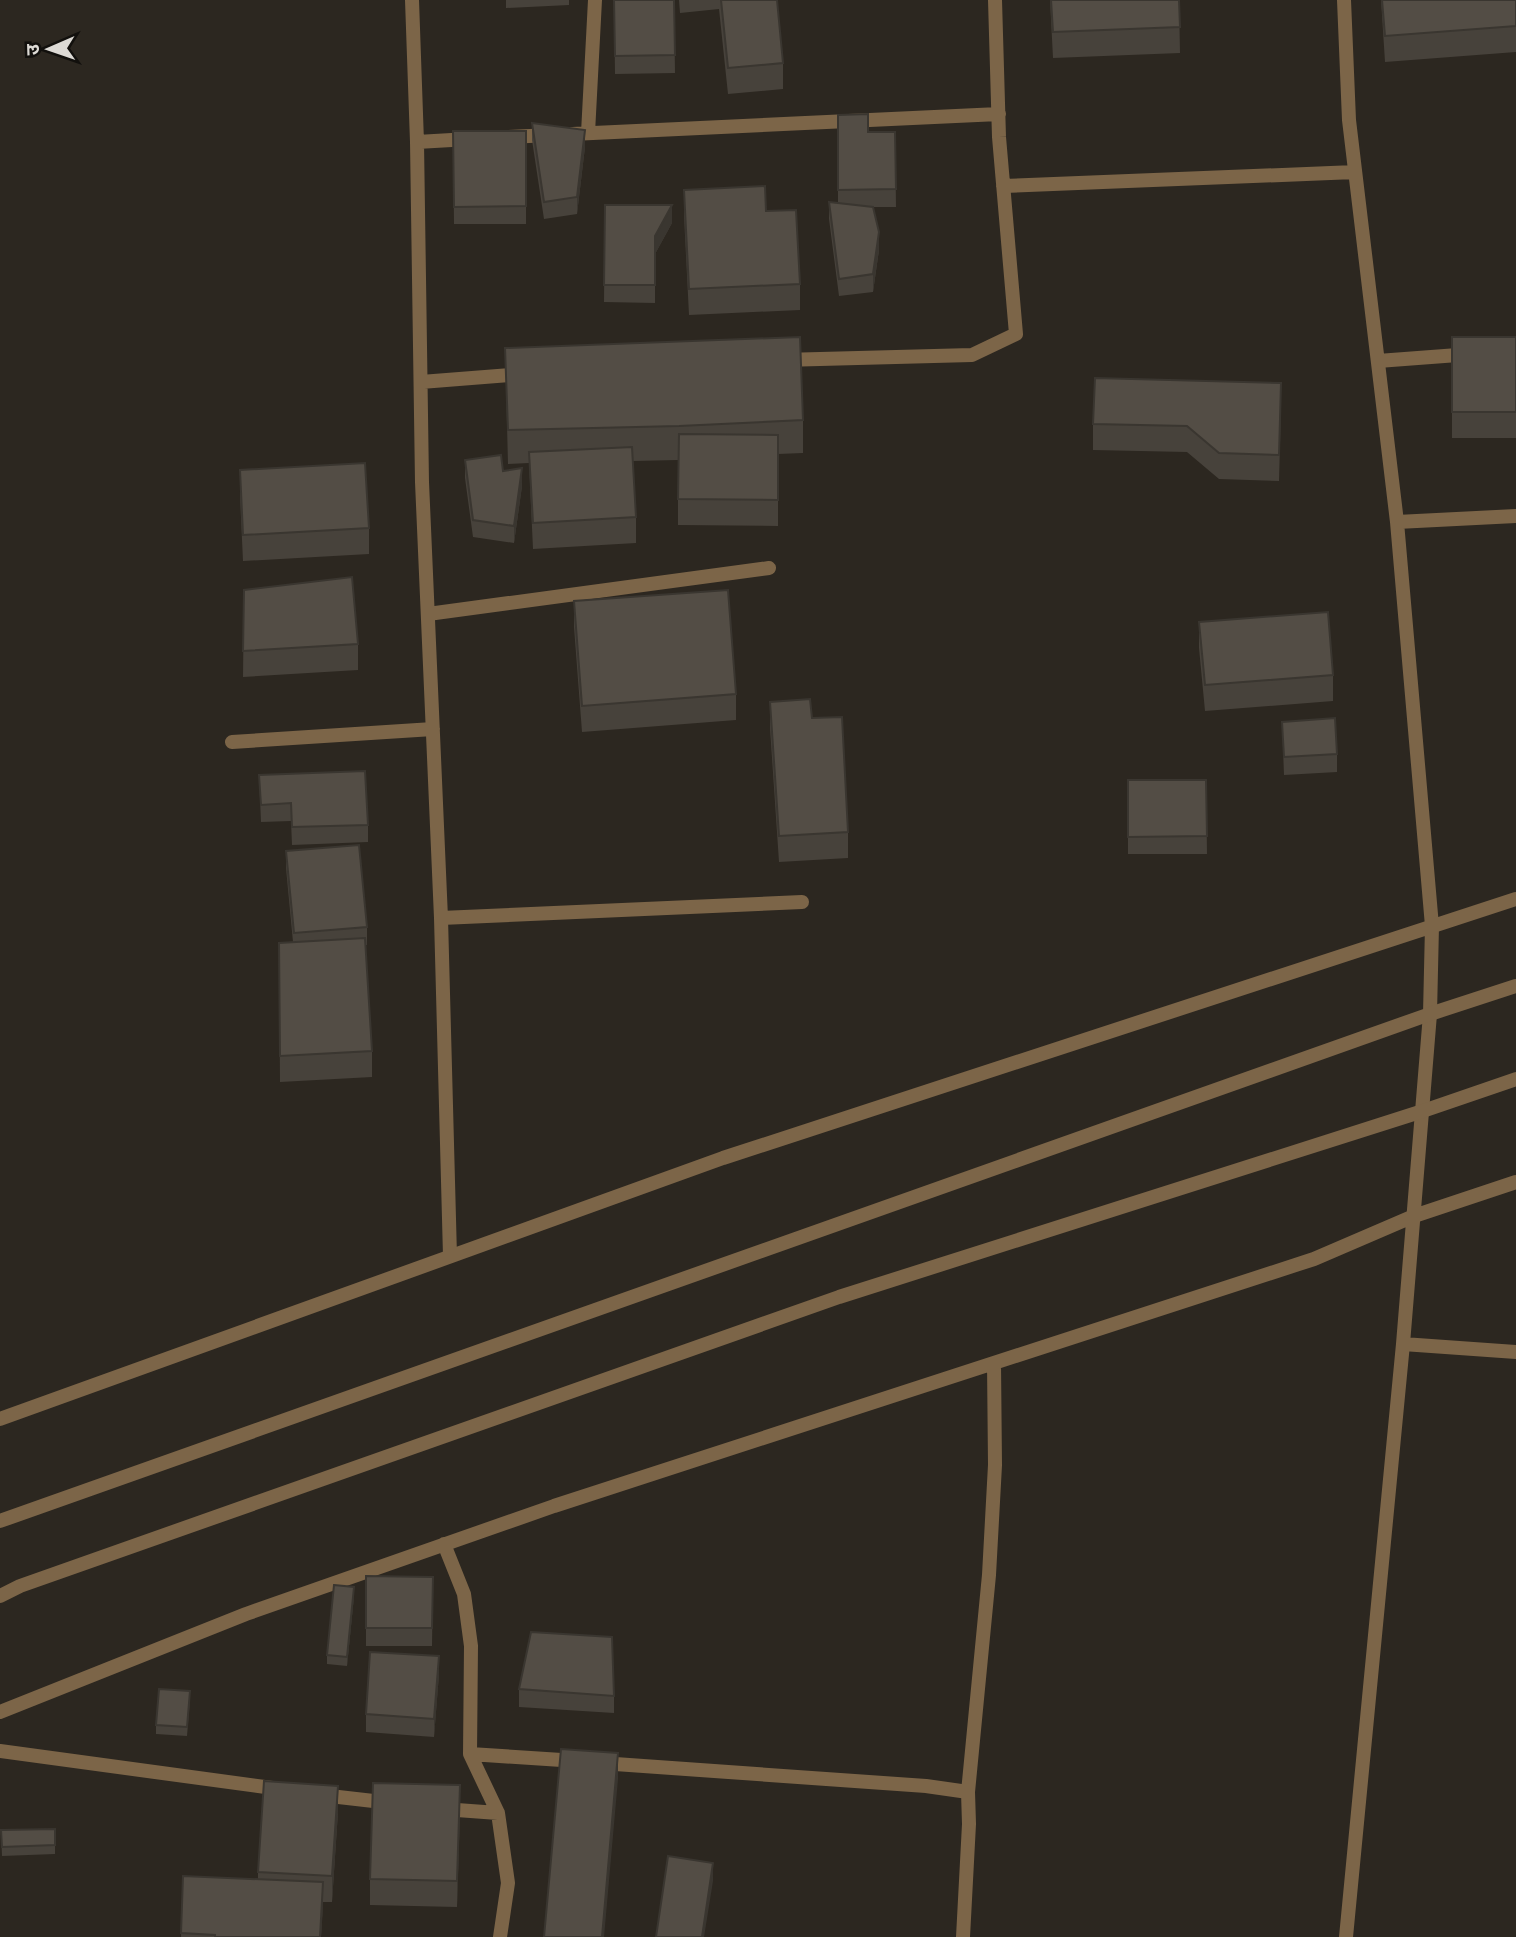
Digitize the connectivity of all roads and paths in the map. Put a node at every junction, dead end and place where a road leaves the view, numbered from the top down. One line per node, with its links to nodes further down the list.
1 (412, 0): 7 (street)
2 (595, 0): 6 (street)
3 (995, 0): 5 (street)
4 (1344, 0): 8 (street)
5 (999, 114): 6 (street); 9 (street)
6 (588, 134): 7 (street)
7 (417, 142): 14 (street)
8 (1355, 172): 9 (street); 12 (street)
9 (1003, 186): 11 (street)
10 (1488, 352): 12 (street)
11 (765, 360)
12 (1378, 361): 16 (street)
13 (545, 373): 14 (street)
14 (421, 382): 18 (street)
15 (1516, 516): 16 (street)
16 (1397, 522): 24 (street)
17 (769, 568): 18 (street)
18 (428, 614): 19 (street)
19 (433, 729): 20 (street); 23 (street)
20 (232, 742)
21 (1516, 899): 24 (street)
22 (802, 902): 23 (street)
23 (441, 918): 31 (street)
24 (1432, 926): 26 (street); 31 (street)
25 (1516, 986): 26 (street)
26 (1430, 1014): 28 (street); 36 (street)
27 (1516, 1079): 28 (street)
28 (1423, 1111): 30 (street); 38 (street)
29 (1516, 1182): 30 (street)
30 (1414, 1216): 32 (street); 34 (street)
31 (450, 1256): 35 (street)
32 (1403, 1344): 33 (street); 48 (street)
33 (1516, 1352)
34 (994, 1363): 37 (street); 42 (street)
35 (0, 1419)
36 (0, 1521)
37 (444, 1544): 39 (street); 41 (street)
38 (0, 1596)
39 (0, 1712)
40 (0, 1751): 43 (street)
41 (470, 1754): 42 (street); 45 (street)
42 (968, 1792): 47 (street)
43 (408, 1805)
44 (434, 1808): 45 (street)
45 (498, 1813): 46 (street)
46 (500, 1937)
47 (963, 1937)
48 (1346, 1937)

